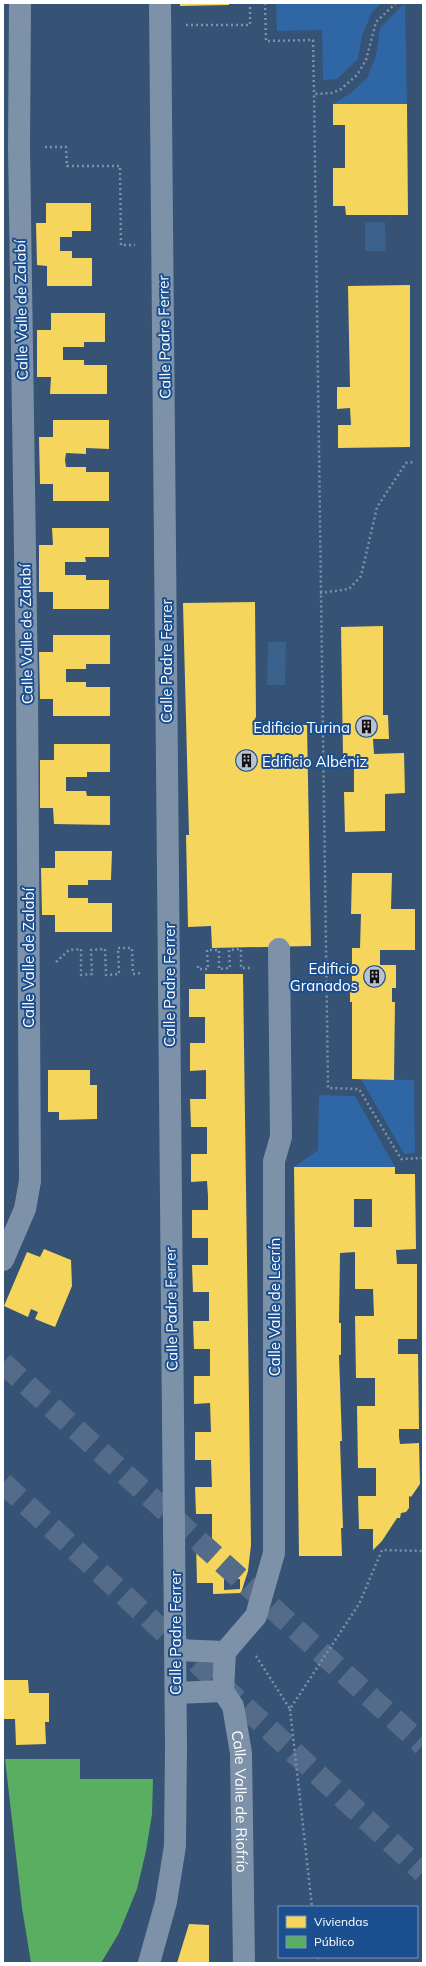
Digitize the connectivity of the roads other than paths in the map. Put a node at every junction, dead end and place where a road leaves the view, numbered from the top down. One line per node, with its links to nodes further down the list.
1 (20, 3): 4 (street, Calle Valle de Zalabí)
2 (160, 3): 5 (street, Calle Padre Ferrer)
3 (279, 949): 6 (street, Calle Valle de Lecrín)
4 (3, 1260)
5 (176, 1650): 6 (street); 8 (street, Calle Padre Ferrer)
6 (225, 1652): 7 (street)
7 (223, 1691): 8 (street); 10 (street, Calle Valle de Riofrío)
8 (176, 1692): 9 (street, Calle Padre Ferrer)
9 (149, 1963)
10 (244, 1963)

